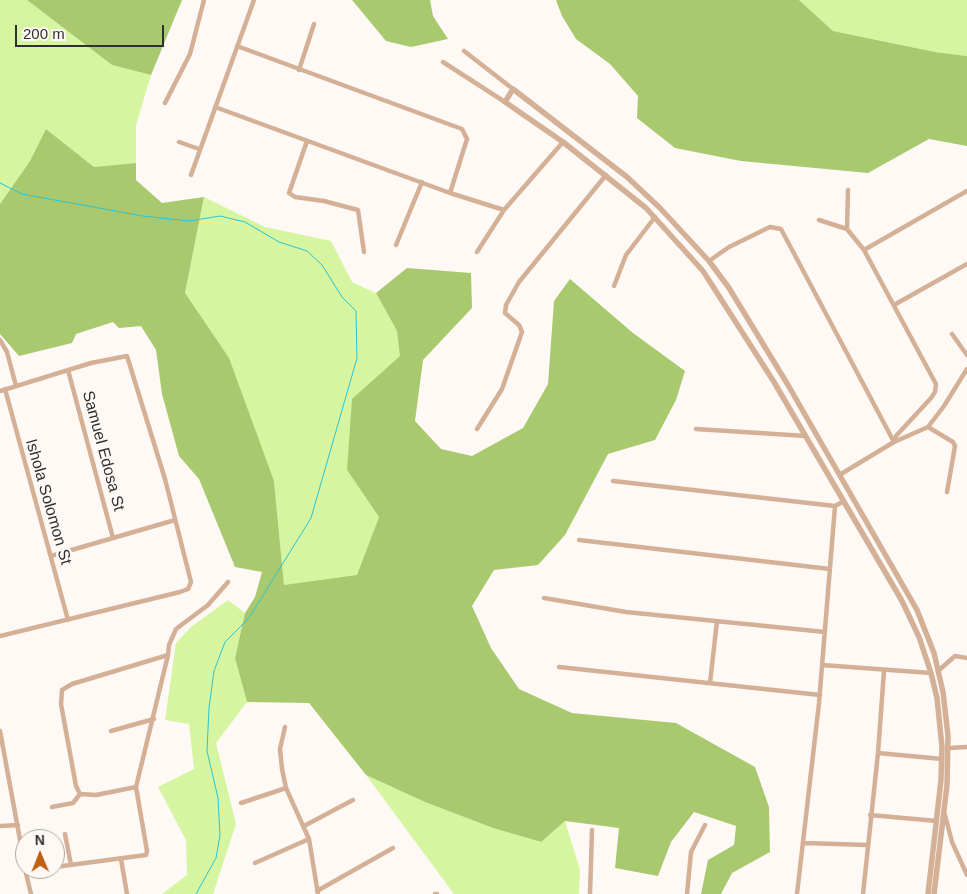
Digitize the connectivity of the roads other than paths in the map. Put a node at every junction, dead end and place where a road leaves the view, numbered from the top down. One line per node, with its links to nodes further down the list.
1 (204, 0): 10 (street)
2 (254, 0): 4 (street)
3 (314, 24): 7 (street)
4 (237, 46): 7 (street); 11 (street)
5 (464, 51): 8 (street)
6 (443, 62): 9 (street)
7 (299, 70): 21 (street)
8 (514, 89): 9 (street); 30 (street)
9 (505, 102): 14 (street)
10 (165, 103)
11 (215, 107): 12 (street); 15 (street)
12 (307, 141): 18 (street); 28 (street)
13 (178, 142): 15 (street)
14 (563, 142): 17 (street); 22 (street)
15 (199, 149): 16 (street)
16 (191, 175)
17 (606, 175): 23 (street); 42 (street)
18 (422, 182): 21 (street); 26 (street)
19 (848, 190): 25 (street)
20 (967, 191): 27 (street)
21 (450, 193): 22 (street)
22 (504, 210): 29 (street)
23 (654, 217): 32 (street); 44 (street)
24 (819, 220): 25 (street)
25 (848, 228): 27 (street)
26 (396, 245)
27 (864, 250): 33 (street)
28 (364, 252)
29 (477, 252)
30 (709, 261): 45 (street); 46 (street)
31 (967, 264): 33 (street)
32 (614, 286)
33 (894, 305): 45 (street)
34 (952, 334): 36 (street)
35 (0, 340): 39 (street)
36 (967, 355)
37 (68, 370): 39 (street); 53 (street); 54 (street, Samuel Edosa St)
38 (967, 371): 41 (street)
39 (16, 386): 40 (street)
40 (2, 390): 56 (street, Ishola Solomon St)
41 (928, 427): 45 (street); 50 (street)
42 (477, 429)
43 (696, 429): 44 (street)
44 (806, 436): 47 (street)
45 (894, 442): 48 (street)
46 (825, 447): 47 (street); 48 (street)
47 (816, 452): 51 (street)
48 (841, 474): 69 (street)
49 (613, 481): 52 (street)
50 (947, 492)
51 (844, 501): 52 (street); 70 (street)
52 (835, 506): 57 (street)
53 (175, 520): 54 (street); 60 (street)
54 (113, 538): 56 (street)
55 (579, 540): 57 (street)
56 (51, 556): 60 (street, Ishola Solomon St)
57 (830, 569): 62 (street)
58 (228, 582): 64 (street)
59 (544, 598): 61 (street)
60 (68, 620): 63 (street)
61 (717, 621): 62 (street); 71 (street)
62 (825, 632): 66 (street)
63 (0, 636)
64 (168, 655): 73 (street); 85 (street)
65 (967, 658): 69 (street)
66 (822, 665): 68 (street); 72 (street)
67 (559, 667): 71 (street)
68 (884, 671): 70 (street); 79 (street)
69 (938, 671): 78 (street)
70 (931, 673): 80 (street)
71 (710, 683): 72 (street)
72 (820, 695): 100 (street)
73 (154, 719): 76 (street); 83 (street)
74 (285, 727): 84 (street)
75 (0, 731): 81 (street)
76 (111, 731)
77 (967, 747): 78 (street)
78 (948, 748): 89 (street)
79 (878, 753): 80 (street); 90 (street)
80 (942, 759): 91 (street)
81 (7, 768): 82 (street); 93 (street)
82 (0, 769)
83 (136, 787): 85 (street); 103 (street)
84 (286, 788): 87 (street); 95 (street)
85 (80, 794): 88 (street)
86 (353, 800): 95 (street)
87 (241, 804)
88 (52, 807)
89 (944, 811): 107 (street); 117 (street)
90 (870, 815): 91 (street); 101 (street)
91 (937, 821): 116 (street)
92 (704, 824): 113 (street)
93 (18, 825): 94 (street); 96 (street)
94 (0, 826)
95 (304, 826): 99 (street)
96 (19, 829)
97 (592, 830): 112 (street)
98 (65, 834): 105 (street)
99 (309, 839): 104 (street); 109 (street)
100 (804, 843): 101 (street); 114 (street)
101 (867, 845): 115 (street)
102 (393, 848): 109 (street)
103 (121, 859): 105 (street); 111 (street)
104 (255, 863)
105 (70, 865): 106 (street)
106 (65, 866)
107 (967, 875)
108 (27, 879): 110 (street)
109 (318, 893)
110 (31, 894)
111 (127, 894)
112 (590, 894)
113 (687, 894)
114 (797, 894)
115 (863, 894)
116 (928, 894)
117 (934, 894)

